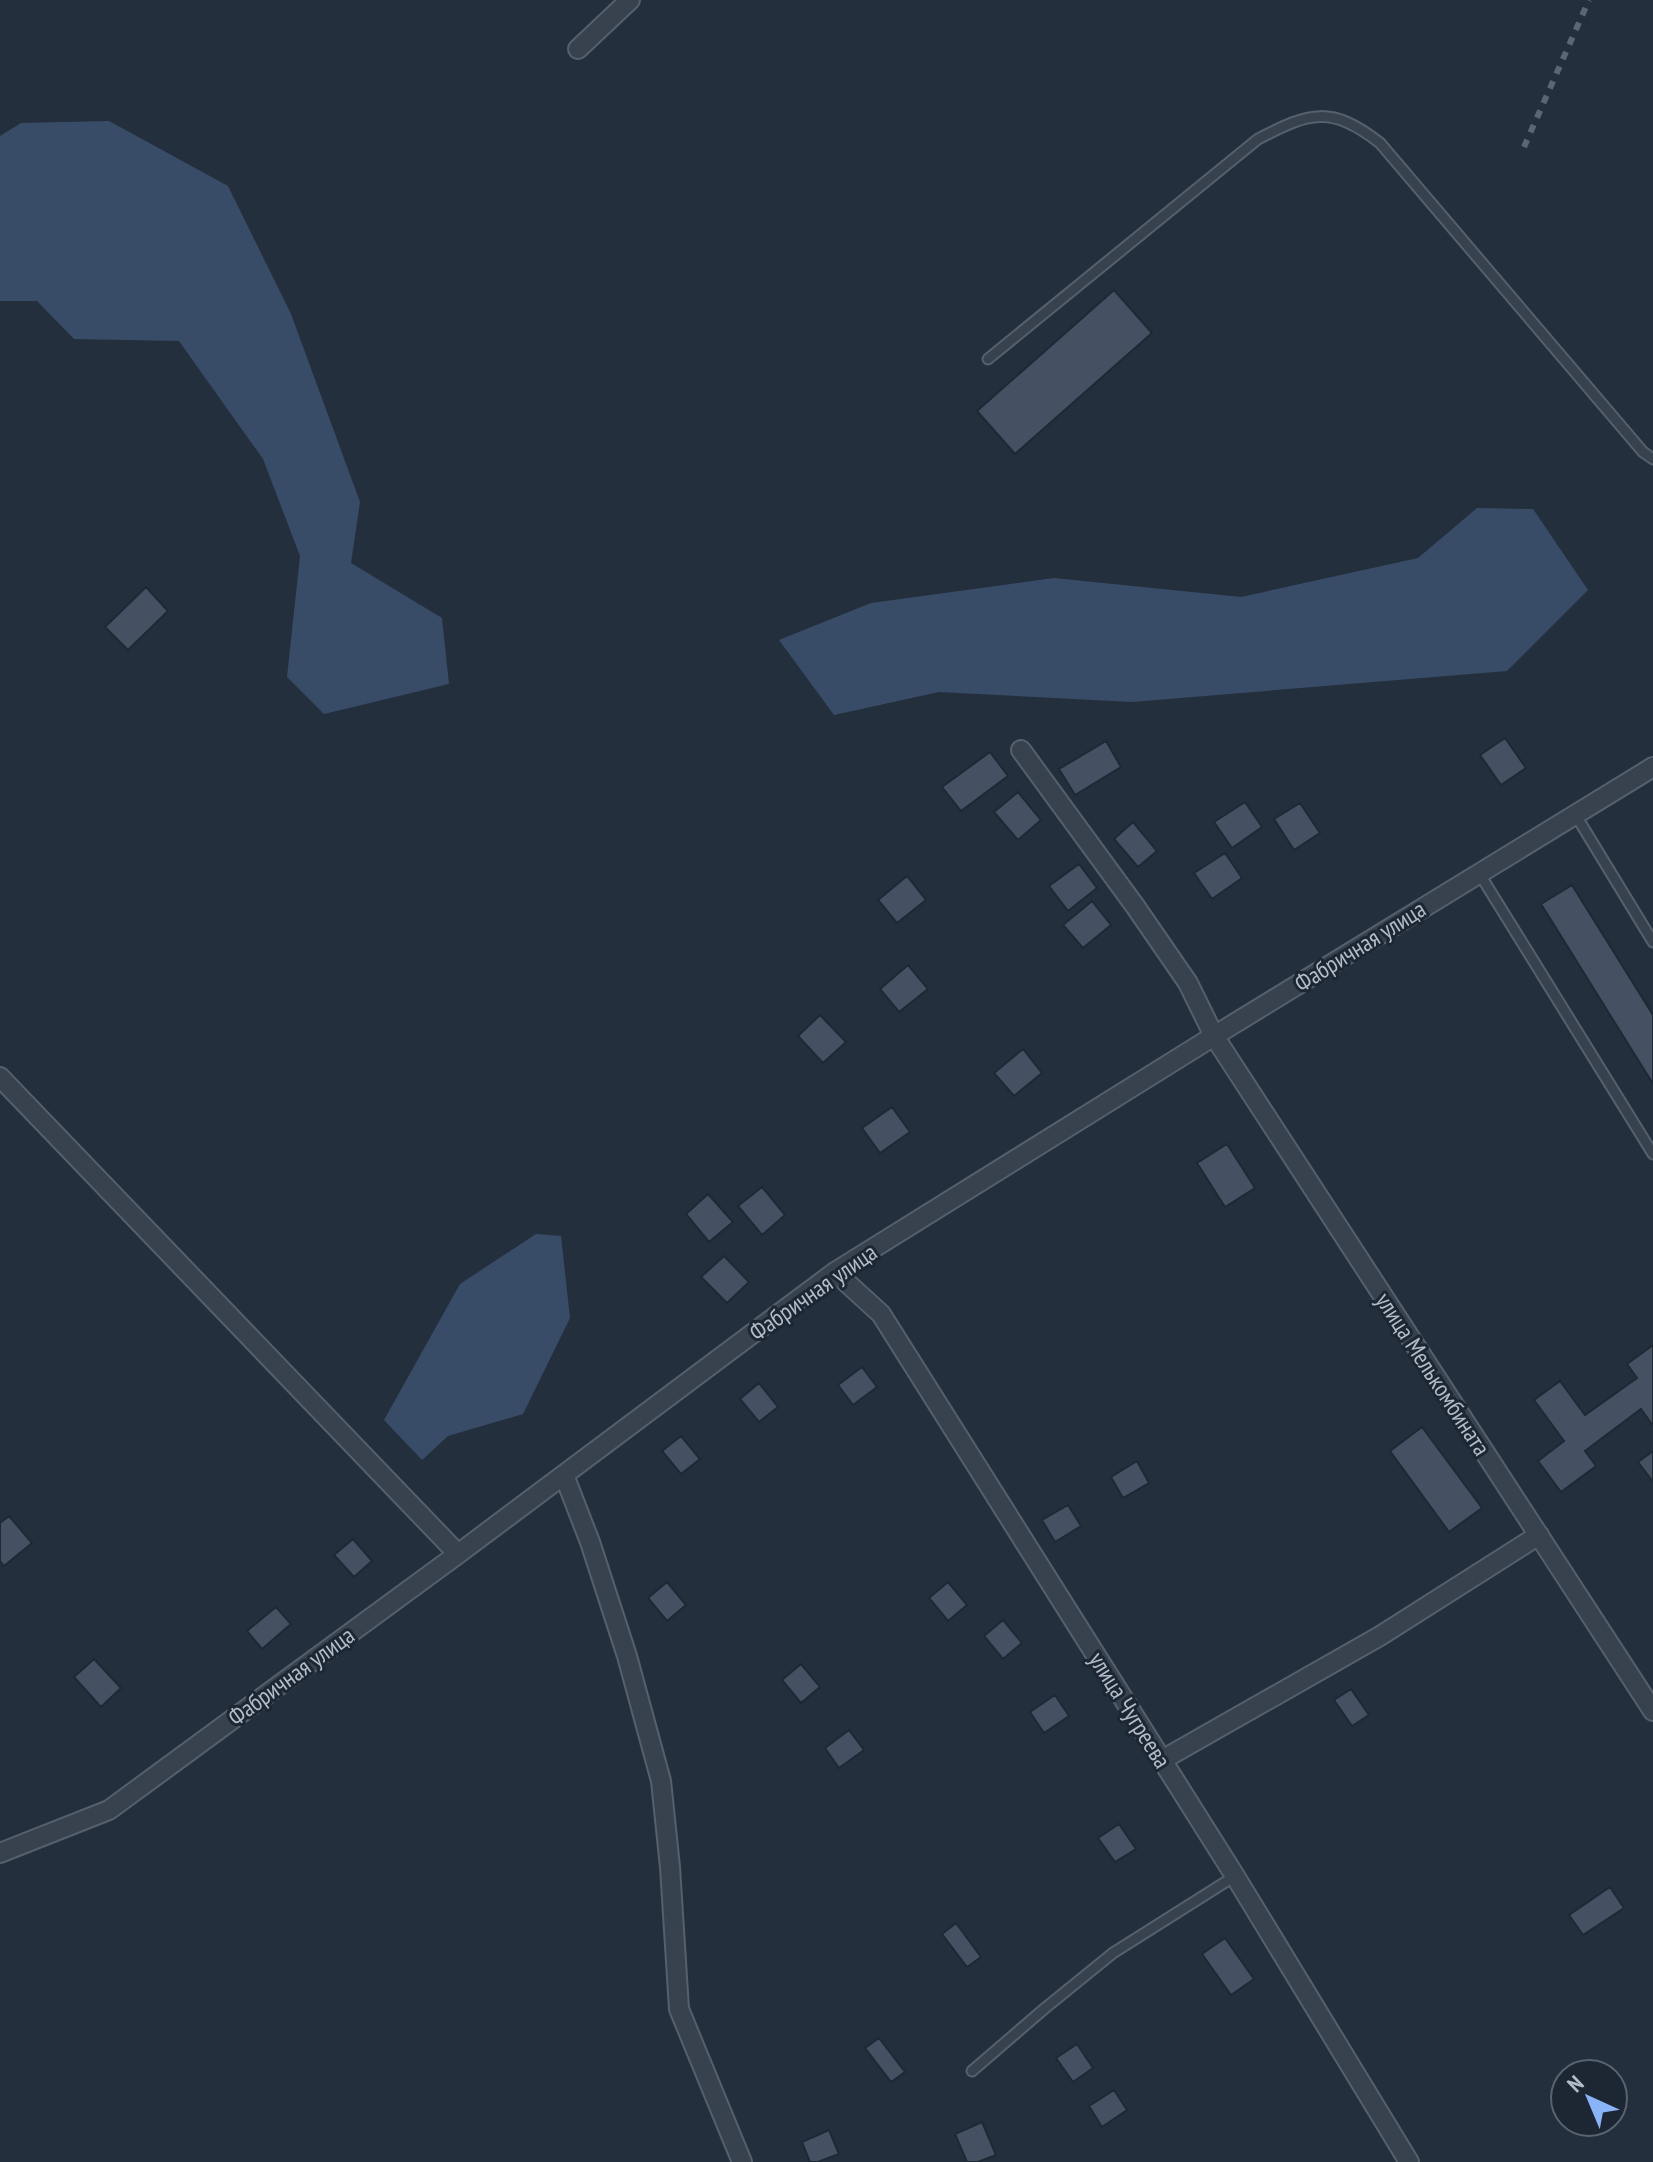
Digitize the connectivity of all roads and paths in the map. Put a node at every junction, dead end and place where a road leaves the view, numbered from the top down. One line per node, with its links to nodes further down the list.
1 (630, 0): 2 (street)
2 (578, 49)
3 (988, 359): 4 (lane)
4 (1653, 459)
5 (1021, 750): 10 (street, улица Мелькомбината)
6 (1653, 767): 7 (street, Фабричная улица)
7 (1575, 814): 8 (street, Фабричная улица); 9 (lane)
8 (1479, 873): 10 (street, Фабричная улица); 12 (lane)
9 (1653, 942)
10 (1214, 1036): 13 (street, Фабричная улица); 15 (street, улица Мелькомбината)
11 (0, 1077): 16 (street)
12 (1653, 1154)
13 (835, 1272): 14 (street, Фабричная улица); 18 (street, улица Чугреева)
14 (564, 1475): 16 (street, Фабричная улица); 22 (street)
15 (1539, 1535): 17 (street, улица Мелькомбината); 18 (street)
16 (458, 1554): 19 (street, Фабричная улица)
17 (1653, 1711)
18 (1162, 1760): 20 (street, улица Чугреева)
19 (0, 1853)
20 (1235, 1876): 21 (lane); 23 (street, улица Чугреева)
21 (972, 2071)
22 (742, 2162)
23 (1409, 2162)

